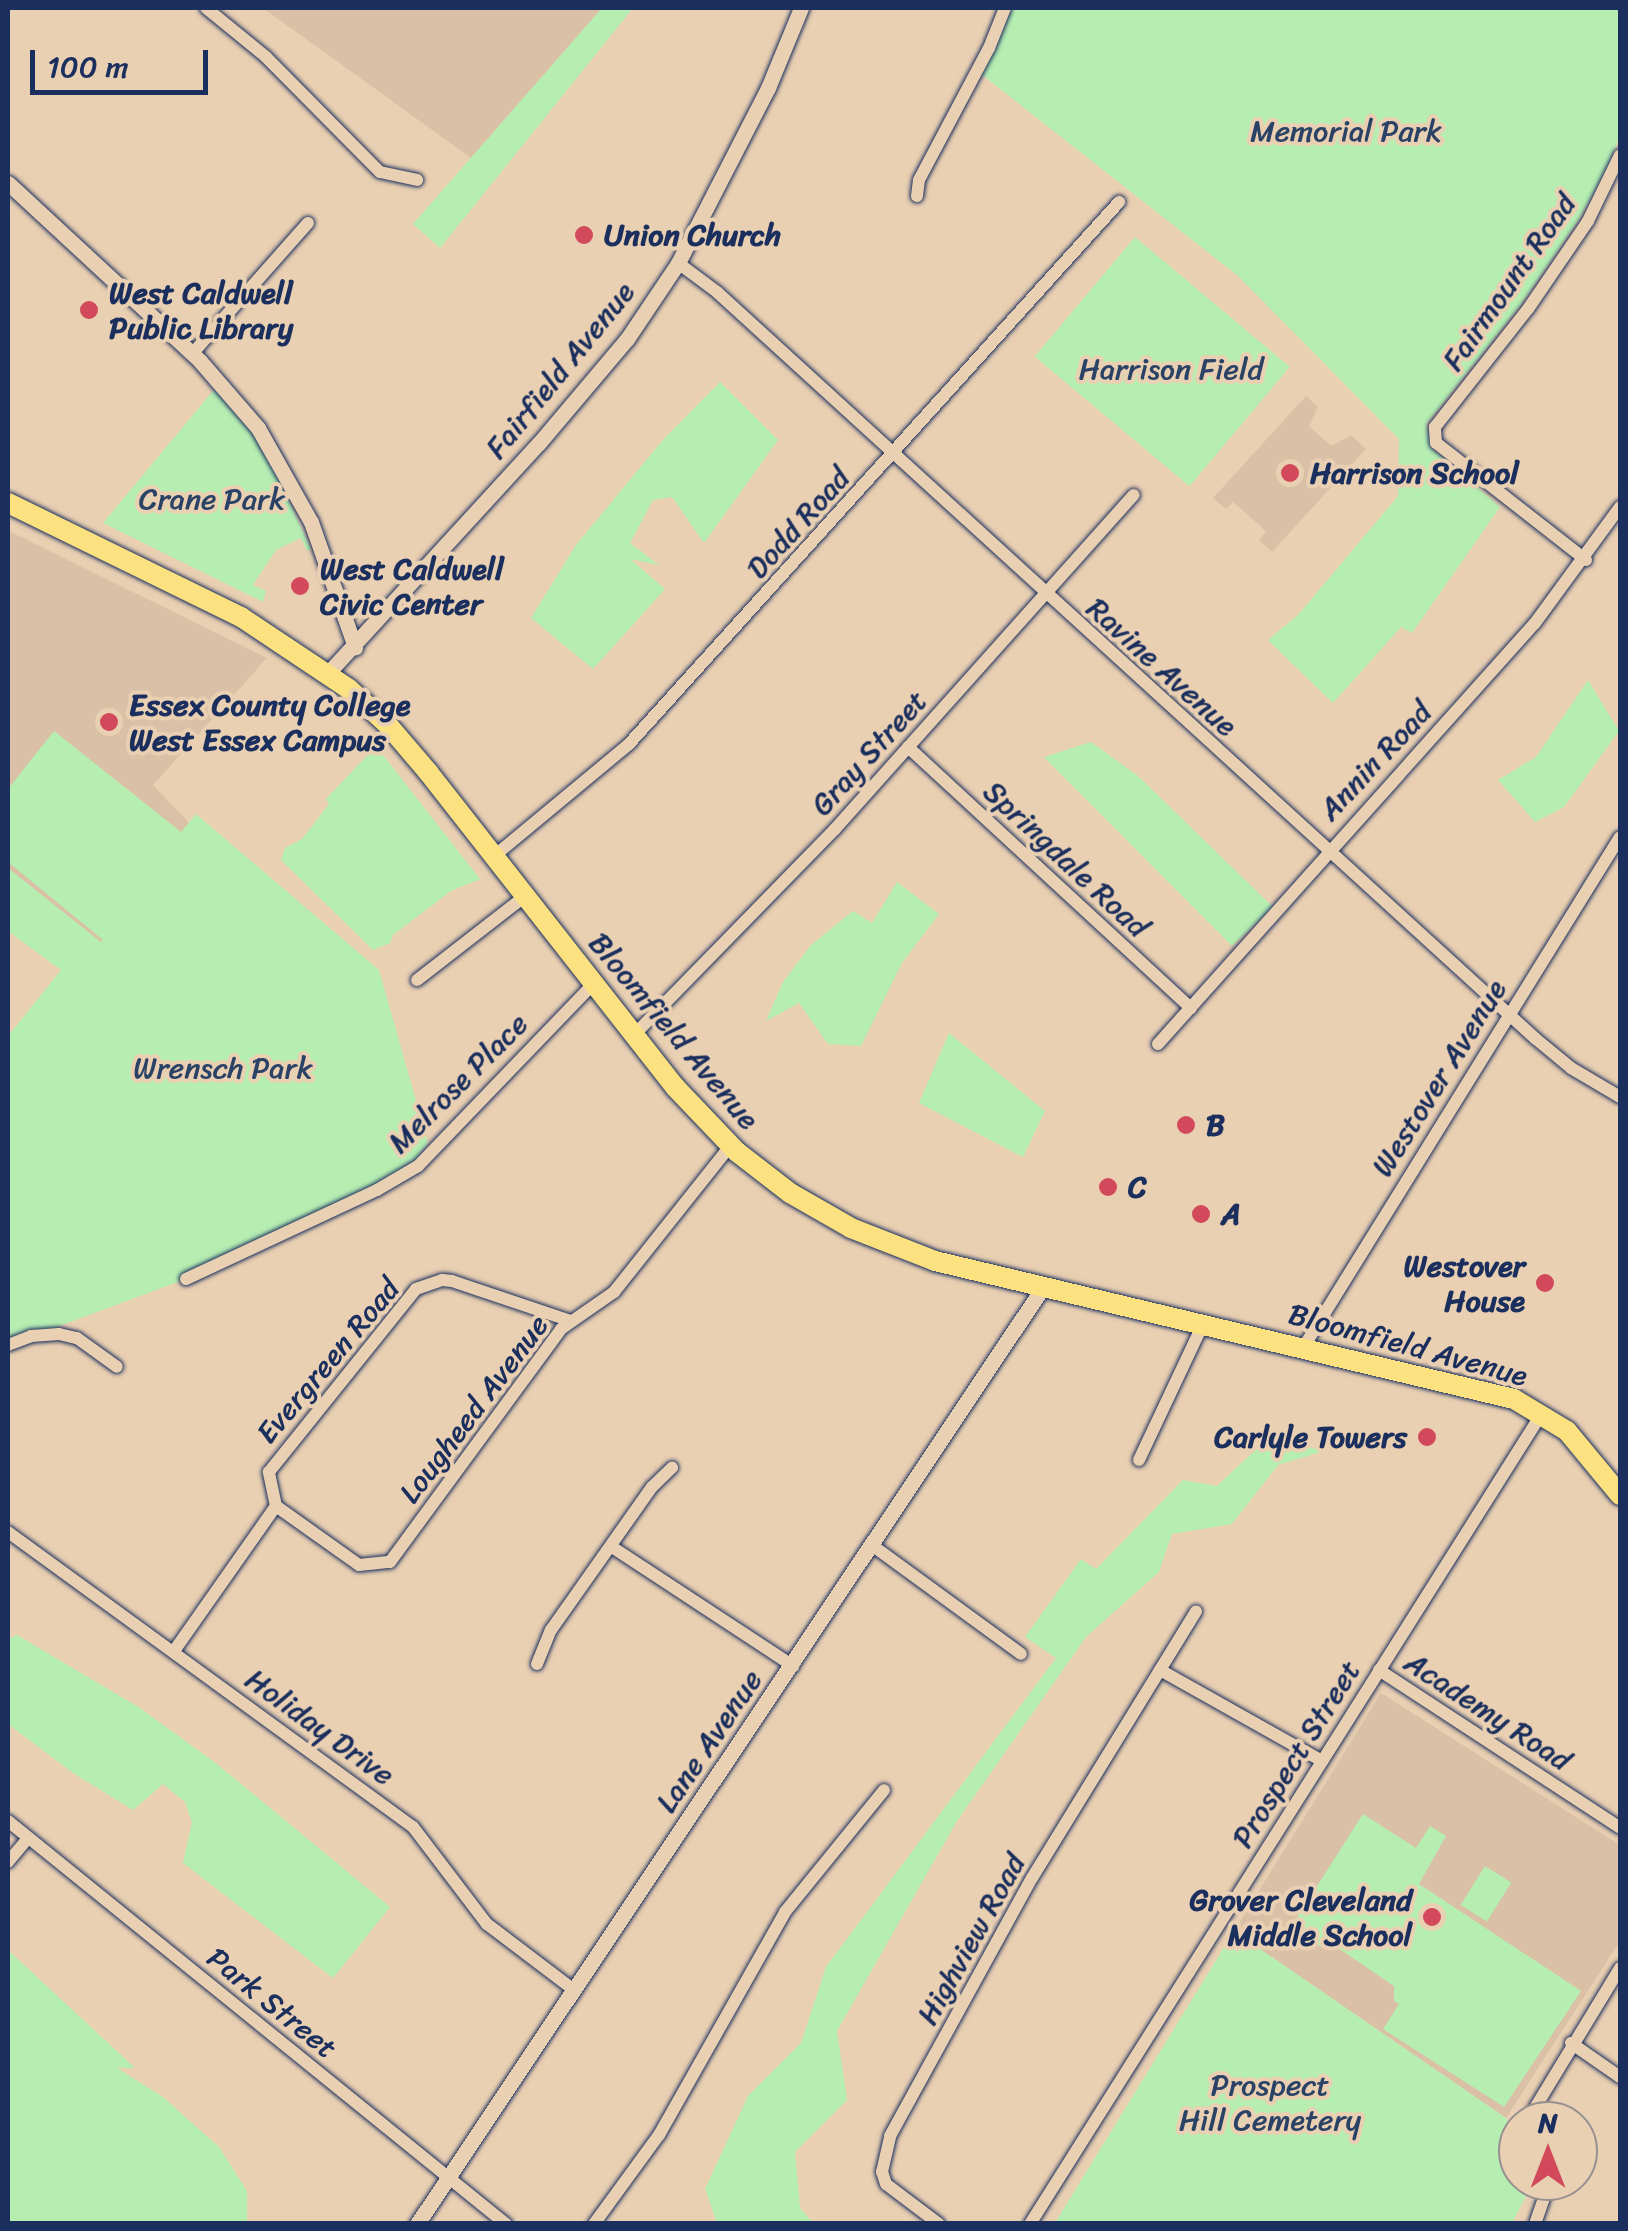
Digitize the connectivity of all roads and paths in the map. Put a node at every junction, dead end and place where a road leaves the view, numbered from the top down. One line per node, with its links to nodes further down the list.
1 (206, 8): 5 (street)
2 (802, 8): 10 (street, Fairfield Avenue)
3 (1005, 8): 7 (street)
4 (1620, 155): 16 (street, Fairmount Road)
5 (417, 180)
6 (8, 183): 11 (street)
7 (917, 196)
8 (1120, 202): 12 (street, Dodd Road)
9 (308, 223): 11 (street)
10 (678, 263): 12 (street, Ravine Avenue); 18 (street, Fairfield Avenue)
11 (192, 354): 18 (street)
12 (894, 454): 17 (street, Ravine Avenue); 23 (street, Dodd Road)
13 (1134, 495): 17 (street, Gray Street)
14 (8, 503): 19 (main road, Bloomfield Avenue)
15 (1620, 507): 16 (street, Annin Road)
16 (1586, 560): 22 (street, Annin Road)
17 (1043, 593): 20 (street, Gray Street); 22 (street, Ravine Avenue)
18 (355, 647): 19 (street, Fairfield Avenue)
19 (328, 672): 23 (main road, Bloomfield Avenue)
20 (908, 748): 27 (street, Springdale Road); 29 (street, Gray Street)
21 (1620, 837): 28 (street, Westover Avenue)
22 (1328, 850): 27 (street, Annin Road); 28 (street, Ravine Avenue)
23 (493, 856): 24 (main road, Bloomfield Avenue)
24 (524, 897): 25 (street); 26 (main road, Bloomfield Avenue)
25 (417, 980)
26 (592, 985): 29 (main road, Bloomfield Avenue); 33 (street, Melrose Place)
27 (1190, 1008): 30 (street, Annin Road)
28 (1508, 1014): 31 (street, Ravine Avenue); 38 (street, Westover Avenue)
29 (633, 1036): 32 (main road, Bloomfield Avenue)
30 (1158, 1044)
31 (1620, 1097)
32 (730, 1146): 34 (main road, Bloomfield Avenue); 35 (street, Lougheed Avenue)
33 (186, 1279)
34 (1043, 1287): 36 (main road, Bloomfield Avenue); 46 (street, Lane Avenue)
35 (571, 1321): 44 (street, Evergreen Road); 44 (street, Lougheed Avenue)
36 (1203, 1324): 38 (main road, Bloomfield Avenue); 41 (street)
37 (8, 1345): 39 (street)
38 (1303, 1348): 40 (main road, Bloomfield Avenue)
39 (117, 1366)
40 (1542, 1413): 43 (main road, Bloomfield Avenue); 54 (street, Prospect Street)
41 (1139, 1460)
42 (672, 1468): 47 (street)
43 (1620, 1495)
44 (276, 1506): 49 (street)
45 (8, 1532): 49 (street, Holiday Drive)
46 (873, 1546): 50 (street); 52 (street, Lane Avenue)
47 (612, 1547): 51 (street); 52 (street)
48 (1196, 1611): 53 (street, Highview Road)
49 (174, 1651): 62 (street, Holiday Drive)
50 (1022, 1654)
51 (538, 1664)
52 (793, 1666): 62 (street, Lane Avenue)
53 (1160, 1670): 55 (street); 70 (street, Highview Road)
54 (1379, 1670): 55 (street, Prospect Street); 58 (street, Academy Road)
55 (1322, 1761): 71 (street, Prospect Street)
56 (884, 1790): 69 (street)
57 (8, 1821): 59 (street, Park Street)
58 (1620, 1828)
59 (28, 1838): 60 (street); 66 (street, Park Street)
60 (8, 1862)
61 (1620, 1968): 63 (street)
62 (574, 1990): 66 (street, Lane Avenue)
63 (1571, 2044): 64 (street); 65 (street)
64 (1620, 2077)
65 (1538, 2101)
66 (447, 2178): 67 (street, Lane Avenue); 68 (street, Park Street)
67 (417, 2224)
68 (506, 2224)
69 (594, 2224)
70 (939, 2224)
71 (1030, 2224)

